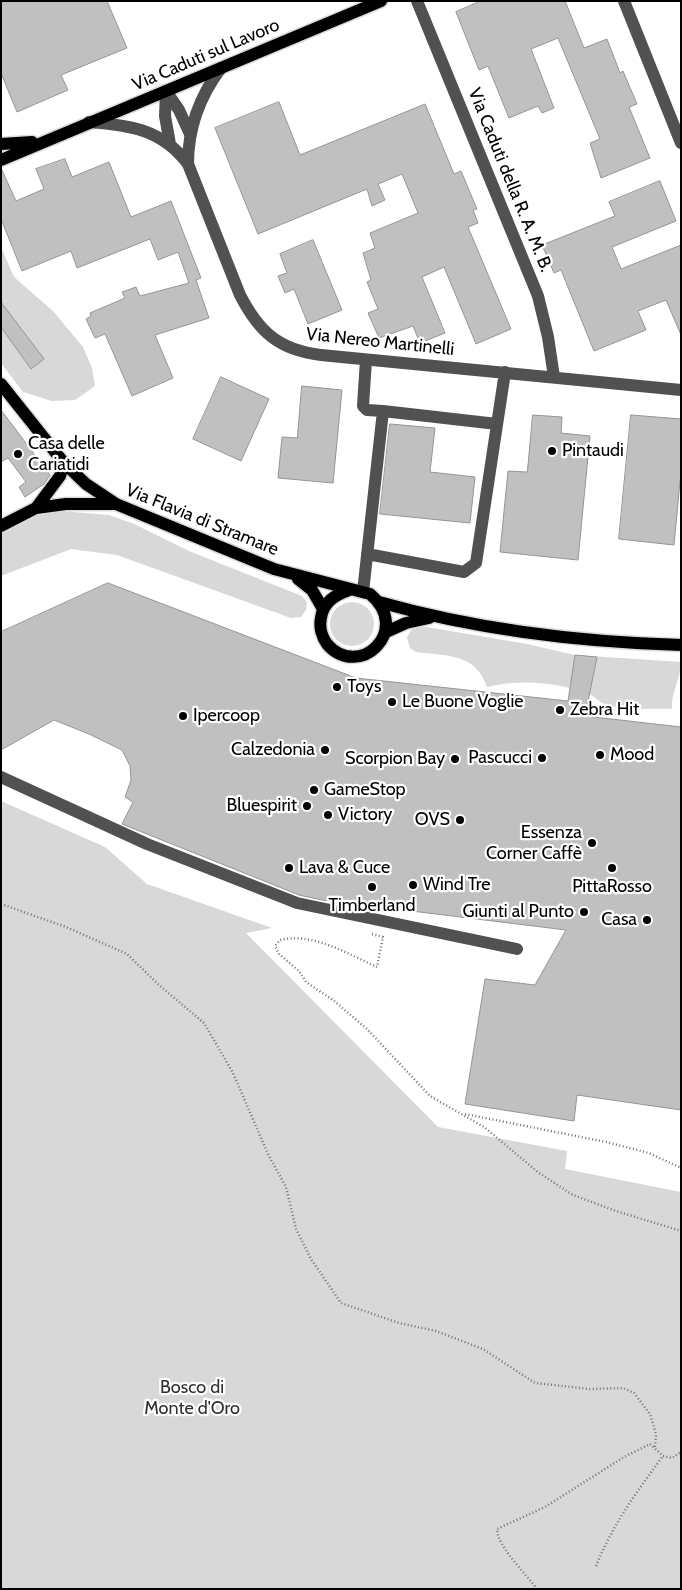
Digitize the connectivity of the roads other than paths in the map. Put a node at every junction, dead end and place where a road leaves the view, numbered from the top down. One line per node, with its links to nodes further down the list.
1 (381, 1): 4 (main road, Via Caduti sul Lavoro)
2 (417, 1): 16 (street, Via Caduti della R. A. M. B.)
3 (624, 1): 9 (street)
4 (220, 68): 5 (main road, Via Caduti sul Lavoro); 7 (street, Via Nereo Martinelli)
5 (166, 91): 6 (main road, Via Caduti sul Lavoro); 7 (street, Via Nereo Martinelli); 11 (street)
6 (88, 122): 8 (main road, Via Caduti sul Lavoro); 11 (street, Via Nereo Martinelli)
7 (190, 134): 13 (street, Via Nereo Martinelli)
8 (44, 141): 10 (main road, Via Caduti sul Lavoro); 12 (main road, Via Caduti sul Lavoro)
9 (681, 143)
10 (1, 144)
11 (170, 144): 13 (street, Via Nereo Martinelli)
12 (1, 160)
13 (188, 164): 14 (street, Via Nereo Martinelli)
14 (366, 360): 15 (street, Via Nereo Martinelli); 21 (street)
15 (504, 372): 16 (street, Via Nereo Martinelli); 22 (street)
16 (554, 377): 19 (street, Via Nereo Martinelli)
17 (681, 383): 19 (street)
18 (1, 384): 23 (main road, Via Flavia di Stramare)
19 (662, 388): 20 (street, Via Nereo Martinelli)
20 (681, 390)
21 (383, 411): 22 (street); 27 (street)
22 (497, 424): 27 (street)
23 (64, 464): 24 (main road, Via Flavia di Stramare); 25 (main road)
24 (116, 504): 25 (main road); 28 (main road, Via Flavia di Stramare)
25 (36, 508): 26 (main road)
26 (1, 526)
27 (367, 554): 30 (street)
28 (290, 574): 29 (main road, Via Flavia di Stramare); 32 (main road, Via Flavia di Stramare)
29 (349, 590): 30 (main road, Via Flavia di Stramare); 32 (main road)
30 (363, 592): 31 (main road, Via Flavia di Stramare)
31 (379, 602): 33 (main road, Via Flavia di Stramare); 34 (main road)
32 (324, 609): 34 (main road)
33 (434, 617): 34 (main road, Via Flavia di Stramare); 35 (main road, Via Flavia di Stramare)
34 (386, 632)
35 (681, 646)
36 (1, 777): 37 (street)
37 (517, 949)

